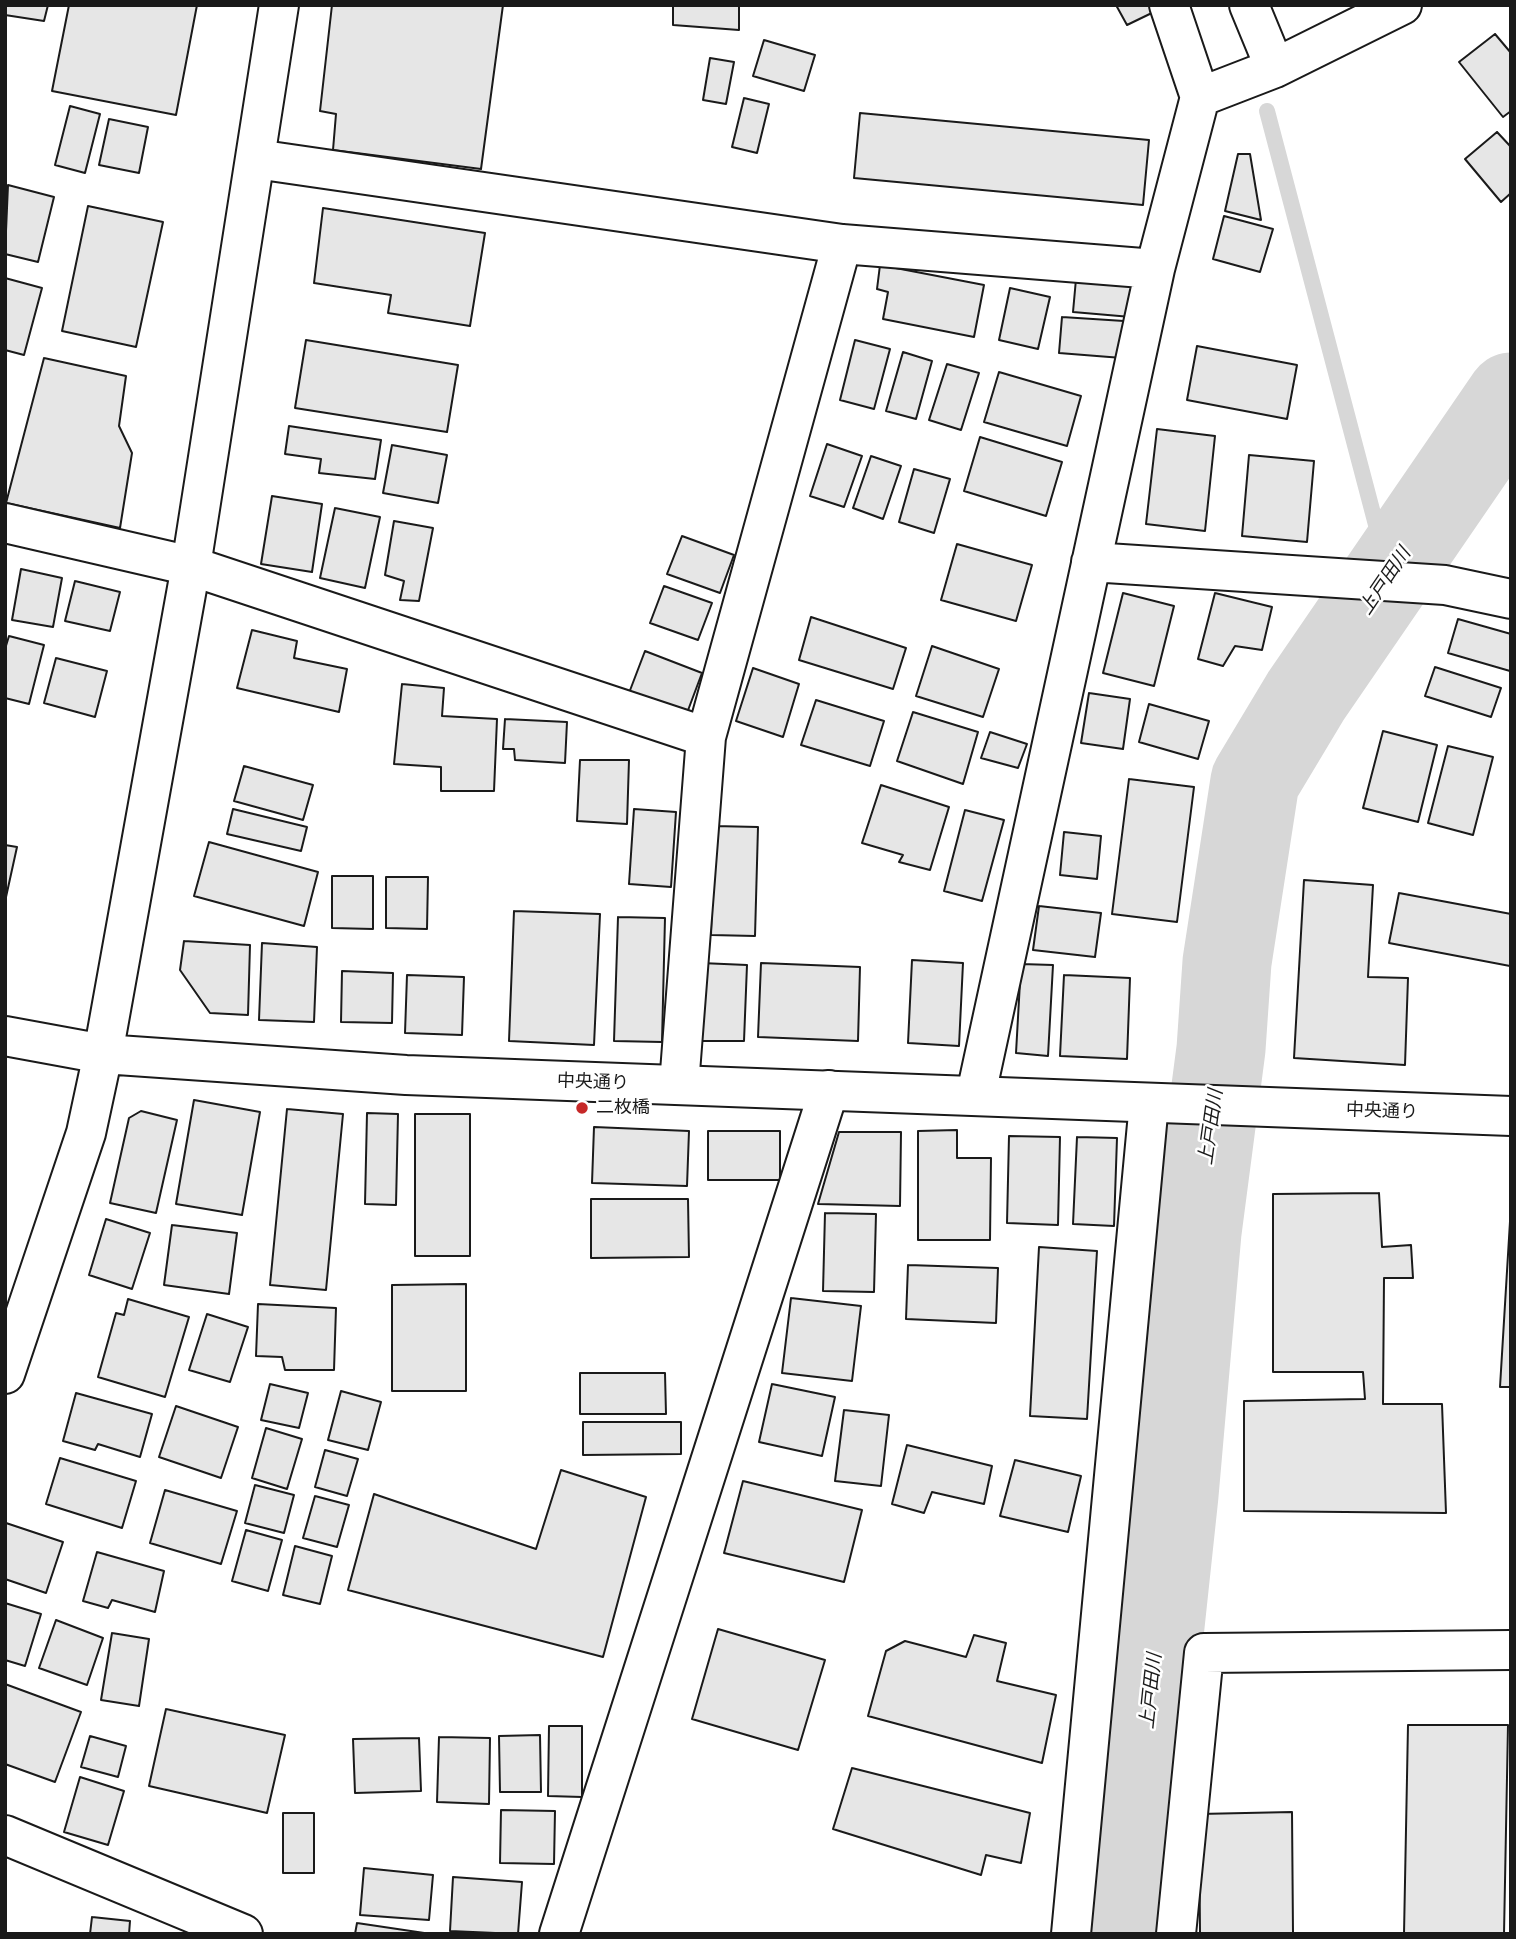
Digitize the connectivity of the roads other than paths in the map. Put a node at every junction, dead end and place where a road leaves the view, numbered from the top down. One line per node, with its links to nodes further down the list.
1 (279, 5): 7 (street)
2 (1169, 5): 6 (street)
3 (1249, 5): 5 (street)
4 (1402, 5): 5 (street)
5 (1275, 68): 6 (street)
6 (1200, 97): 9 (street)
7 (256, 159): 8 (street); 12 (street)
8 (842, 244): 9 (street); 14 (street)
9 (1155, 269): 11 (street)
10 (5, 523): 12 (street)
11 (1091, 562): 13 (street); 19 (street)
12 (191, 566): 14 (street); 16 (street)
13 (1511, 599)
14 (706, 737): 17 (street)
15 (5, 1036): 16 (street, 中央通り)
16 (103, 1054): 17 (street, 中央通り); 22 (street)
17 (679, 1085): 18 (street, 中央通り)
18 (830, 1090): 19 (street, 中央通り); 26 (street)
19 (976, 1094): 20 (street, 中央通り)
20 (1166, 1103): 21 (street, 中央通り); 27 (street)
21 (1511, 1116)
22 (5, 1374)
23 (1511, 1650): 28 (street)
24 (5, 1835): 25 (street)
25 (243, 1934)
26 (559, 1934)
27 (1071, 1934)
28 (1176, 1934)

